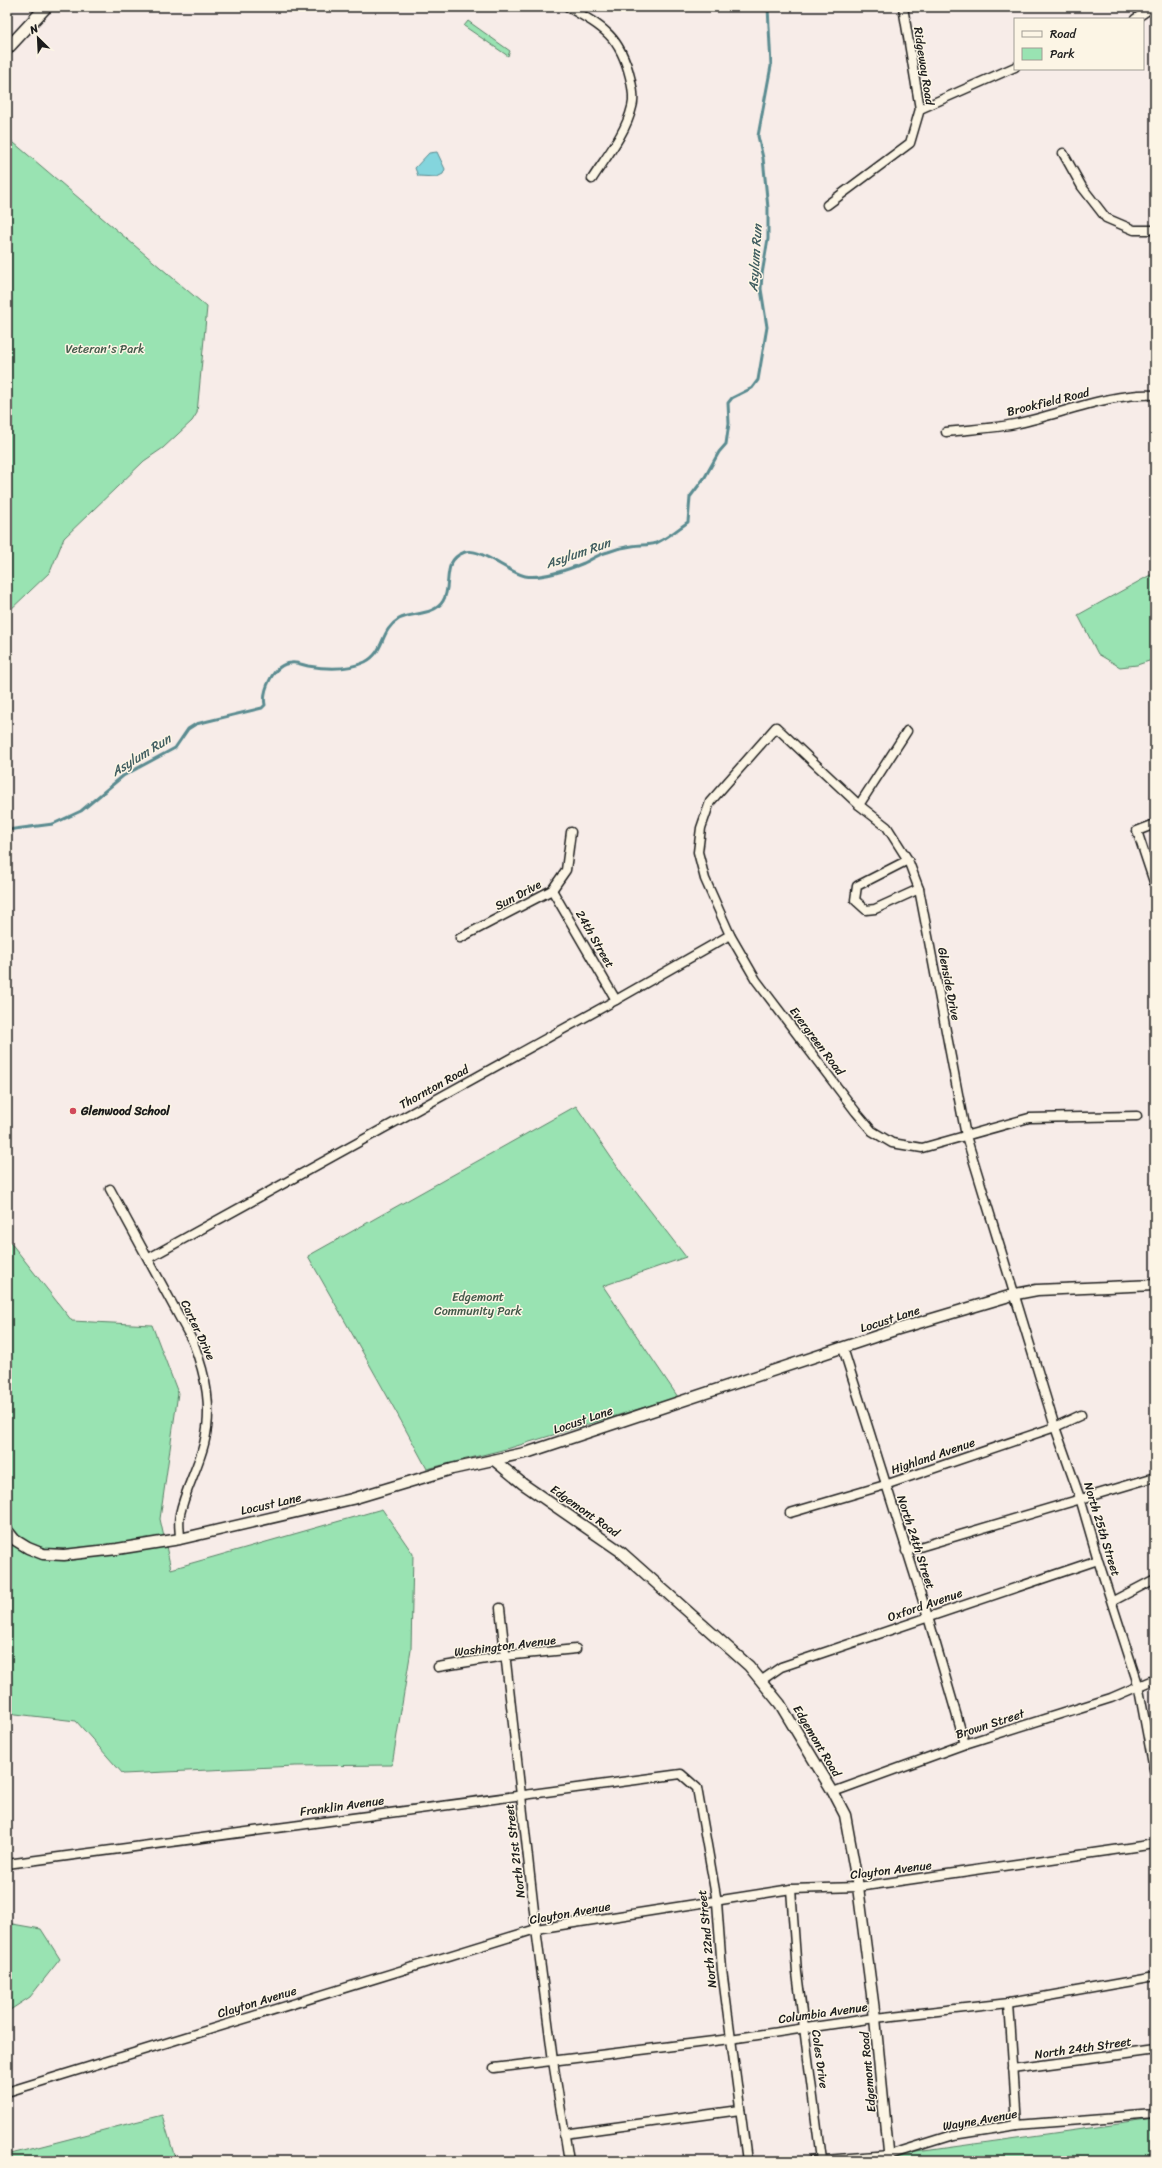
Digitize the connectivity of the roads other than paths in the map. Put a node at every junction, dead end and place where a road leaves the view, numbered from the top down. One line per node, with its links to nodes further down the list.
1 (46, 7): 6 (main road)
2 (568, 7): 10 (street)
3 (903, 7): 8 (street, Ridgeway Road)
4 (1153, 7): 5 (street)
5 (1136, 18)
6 (7, 50)
7 (1014, 67): 8 (street)
8 (920, 109): 11 (street, Ridgeway Road)
9 (1062, 153): 12 (street)
10 (592, 179)
11 (826, 205)
12 (1155, 230)
13 (1155, 395): 14 (street, Brookfield Road)
14 (946, 432)
15 (776, 728): 17 (street, Glenside Drive); 24 (street, Evergreen Road)
16 (907, 731): 17 (street)
17 (859, 805): 20 (street, Glenside Drive)
18 (1155, 824): 21 (street)
19 (571, 832): 23 (street, Sun Drive)
20 (908, 860): 22 (street, Glenside Drive); 22 (street)
21 (1155, 885)
22 (919, 889): 28 (street, Glenside Drive)
23 (552, 890): 25 (street, Sun Drive); 26 (street, 24th Street)
24 (730, 935): 26 (street, Thornton Road); 28 (street, Evergreen Road)
25 (460, 938)
26 (616, 1000): 30 (street, Thornton Road)
27 (1137, 1116): 28 (street, Evergreen Road)
28 (966, 1136): 32 (street, Glenside Drive)
29 (110, 1189): 30 (street, Carter Drive)
30 (149, 1258): 42 (street, Carter Drive)
31 (1155, 1285): 32 (street, Locust Lane)
32 (1016, 1294): 33 (street, Locust Lane); 35 (street, North 25th Street)
33 (843, 1348): 36 (street, Locust Lane); 38 (street, North 24th Street)
34 (1081, 1415): 35 (street, Highland Avenue)
35 (1056, 1427): 38 (street, Highland Avenue); 39 (street, North 25th Street)
36 (495, 1461): 42 (street, Locust Lane); 53 (street, Edgemont Road)
37 (1155, 1477): 39 (street)
38 (885, 1485): 40 (street, Highland Avenue); 43 (street, North 24th Street)
39 (1080, 1498): 43 (street); 44 (street, North 25th Street)
40 (790, 1513)
41 (7, 1530): 42 (street, Locust Lane)
42 (180, 1539)
43 (906, 1551): 48 (street, North 24th Street)
44 (1098, 1560): 46 (street, North 25th Street); 48 (street, Oxford Avenue)
45 (1155, 1579): 46 (street)
46 (1113, 1601): 54 (street, North 25th Street)
47 (500, 1608): 50 (street, North 21st Street)
48 (928, 1617): 53 (street, Oxford Avenue); 55 (street, North 24th Street)
49 (576, 1649): 50 (street, Washington Avenue)
50 (504, 1656): 51 (street, Washington Avenue); 59 (street, North 21st Street)
51 (438, 1667)
52 (1155, 1679): 54 (street, Brown Street)
53 (762, 1680): 58 (street, Edgemont Road)
54 (1138, 1684): 55 (street, Brown Street); 56 (street, North 25th Street)
55 (965, 1744): 58 (street, Brown Street)
56 (1155, 1773)
57 (681, 1774): 59 (street, Franklin Avenue); 64 (street, North 22nd Street)
58 (833, 1792): 62 (street, Edgemont Road)
59 (520, 1794): 61 (street, Franklin Avenue); 65 (street, North 21st Street)
60 (1155, 1844): 62 (street, Clayton Avenue)
61 (7, 1864)
62 (858, 1887): 63 (street, Clayton Avenue); 68 (street, Edgemont Road)
63 (791, 1889): 64 (street, Clayton Avenue); 69 (street, Coles Drive)
64 (717, 1902): 65 (street, Clayton Avenue); 70 (street, North 22nd Street)
65 (536, 1929): 72 (street, North 21st Street); 75 (street, Clayton Avenue)
66 (1155, 1978): 67 (street, Columbia Avenue)
67 (1009, 2003): 68 (street, Columbia Avenue); 74 (street)
68 (876, 2018): 69 (street, Columbia Avenue); 80 (street, Edgemont Road)
69 (803, 2028): 70 (street, Columbia Avenue); 81 (street, Coles Drive)
70 (730, 2039): 72 (street, Columbia Avenue); 76 (street, North 22nd Street)
71 (1155, 2050): 74 (street, North 24th Street)
72 (553, 2061): 73 (street, Columbia Avenue); 79 (street, North 21st Street)
73 (494, 2068)
74 (1013, 2069): 78 (street)
75 (7, 2092)
76 (740, 2110): 79 (street); 83 (street, North 22nd Street)
77 (1155, 2114): 78 (street, Wayne Avenue)
78 (1017, 2125): 80 (street, Wayne Avenue)
79 (564, 2134): 82 (street, North 21st Street)
80 (889, 2158): 81 (street, Wayne Avenue)
81 (821, 2160): 84 (street, Wayne Avenue)
82 (568, 2161)
83 (747, 2161)
84 (812, 2161)

